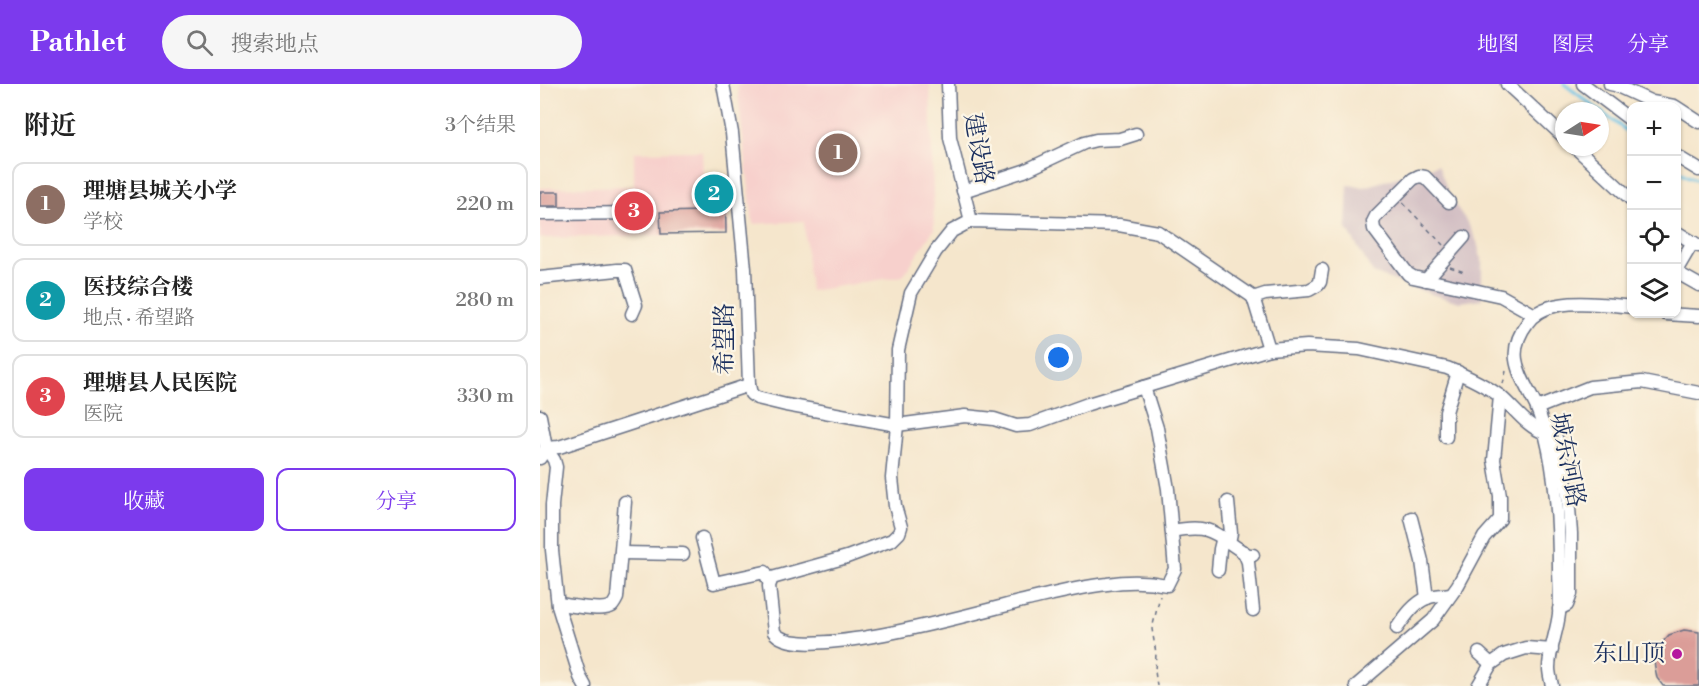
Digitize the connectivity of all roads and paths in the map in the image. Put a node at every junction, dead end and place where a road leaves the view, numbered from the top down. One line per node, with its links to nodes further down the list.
1 (723, 84): 44 (street, 希望路)
2 (948, 84): 16 (street, 建设路)
3 (1507, 84): 11 (street)
4 (1601, 84): 6 (street)
5 (1610, 84): 7 (street)
6 (1584, 85): 9 (street)
7 (1652, 102)
8 (1681, 111): 10 (street)
9 (1627, 117)
10 (1699, 123)
11 (1555, 129)
12 (1136, 134): 16 (street)
13 (1585, 156): 17 (street)
14 (1681, 159): 15 (street)
15 (1699, 170)
16 (963, 191): 22 (street, 建设路)
17 (1627, 195)
18 (1396, 196): 19 (street); 26 (path); 33 (street)
19 (1449, 202)
20 (644, 213): 21 (street)
21 (540, 214)
22 (970, 221): 35 (street); 50 (street)
23 (1681, 235): 25 (street)
24 (1464, 237): 26 (street)
25 (1696, 244): 28 (street)
26 (1450, 253): 27 (street)
27 (1441, 264): 30 (path); 33 (street)
28 (1681, 265)
29 (1322, 270): 35 (street)
30 (1464, 272)
31 (1681, 274): 34 (street)
32 (540, 278): 37 (street)
33 (1426, 280): 38 (street)
34 (1699, 285)
35 (1253, 298): 41 (street)
36 (1627, 307): 38 (street)
37 (632, 314)
38 (1535, 315): 48 (street, 城东河路)
39 (1681, 315): 40 (street)
40 (1699, 316)
41 (1269, 349): 43 (street); 45 (street)
42 (1508, 366): 47 (path)
43 (1458, 372): 47 (street); 52 (street)
44 (749, 385): 50 (street); 53 (street, 希望路)
45 (1144, 387): 50 (street); 57 (street)
46 (1699, 393): 48 (street)
47 (1500, 396): 51 (street); 65 (street)
48 (1537, 408): 51 (street, 城东河路)
49 (540, 416): 53 (street)
50 (897, 425): 63 (street)
51 (1543, 428): 70 (street, 城东河路)
52 (1446, 437)
53 (543, 453): 67 (street)
54 (625, 502): 60 (street)
55 (1228, 502): 59 (street)
56 (1411, 518): 66 (street)
57 (1172, 531): 59 (street); 64 (street)
58 (702, 538): 63 (street)
59 (1226, 540): 62 (street); 68 (street)
60 (621, 553): 61 (street); 67 (street)
61 (683, 554)
62 (1218, 570)
63 (770, 580): 64 (street)
64 (1167, 585): 74 (path)
65 (1450, 594): 66 (street); 75 (street)
66 (1427, 597): 69 (street)
67 (558, 604): 73 (street)
68 (1253, 610)
69 (1397, 628)
70 (1552, 650): 72 (street); 77 (street, 城东河路)
71 (1479, 654): 72 (street)
72 (1491, 664): 76 (street)
73 (585, 686)
74 (1157, 686)
75 (1356, 686)
76 (1478, 686)
77 (1552, 686)

